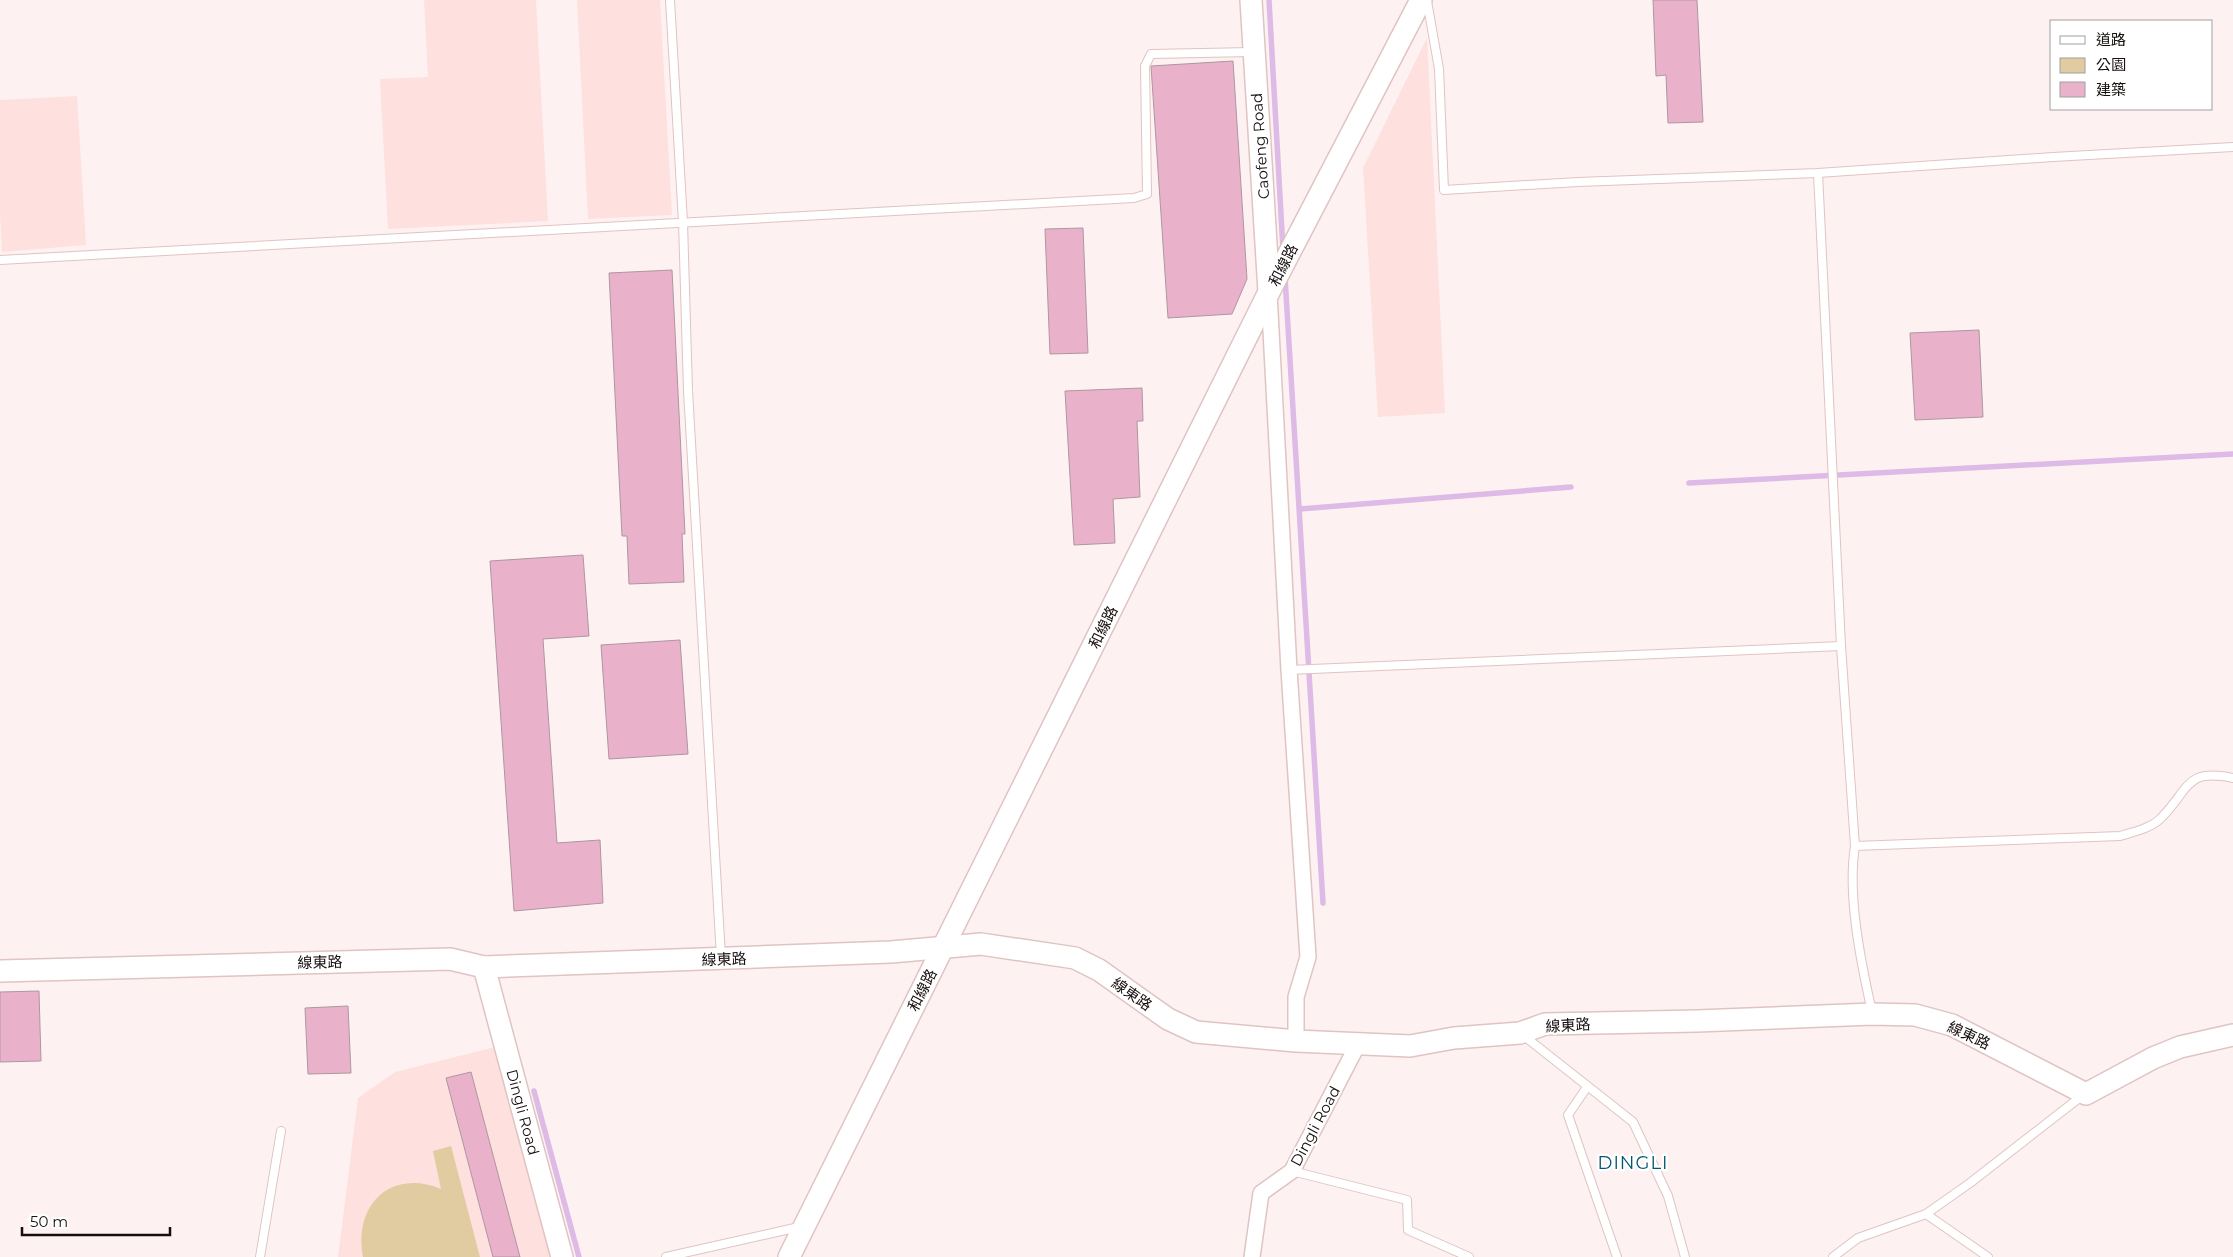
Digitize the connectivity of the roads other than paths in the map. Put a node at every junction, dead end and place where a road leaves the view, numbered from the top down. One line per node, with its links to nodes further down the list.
1 (670, 0): 8 (lane)
2 (1251, 0): 5 (street, Caofeng Road)
3 (1421, 0): 10 (street, 和線路)
4 (1426, 0): 7 (lane)
5 (1254, 52): 8 (lane); 10 (street, Caofeng Road)
6 (2233, 146): 7 (lane)
7 (1818, 173): 11 (lane)
8 (683, 222): 9 (lane); 16 (lane)
9 (0, 260)
10 (1269, 292): 12 (street); 15 (street, 和線路)
11 (1841, 646): 12 (lane); 14 (lane)
12 (1289, 670): 22 (street)
13 (2233, 778): 14 (lane)
14 (1855, 846): 19 (lane)
15 (945, 947): 16 (street, 線東路); 22 (street, 線東路); 29 (street, 和線路)
16 (721, 959): 17 (street, 線東路)
17 (484, 967): 18 (street, 線東路); 31 (street, Dingli Road)
18 (0, 971)
19 (1872, 1014): 20 (street, 線東路); 25 (street, 線東路)
20 (1520, 1033): 23 (street, 線東路); 24 (lane)
21 (2233, 1035): 25 (street)
22 (1296, 1042): 23 (street, 線東路)
23 (1358, 1044): 27 (street, Dingli Road)
24 (1588, 1087): 36 (lane); 37 (lane)
25 (2086, 1094): 28 (lane)
26 (281, 1131): 30 (lane)
27 (1292, 1171): 34 (street, Dingli Road); 35 (lane)
28 (1926, 1214): 38 (lane); 39 (lane)
29 (804, 1226): 32 (lane); 33 (street, 和線路)
30 (260, 1257)
31 (562, 1257)
32 (666, 1257)
33 (789, 1257)
34 (1252, 1257)
35 (1469, 1257)
36 (1618, 1257)
37 (1685, 1257)
38 (1833, 1257)
39 (1988, 1257)

